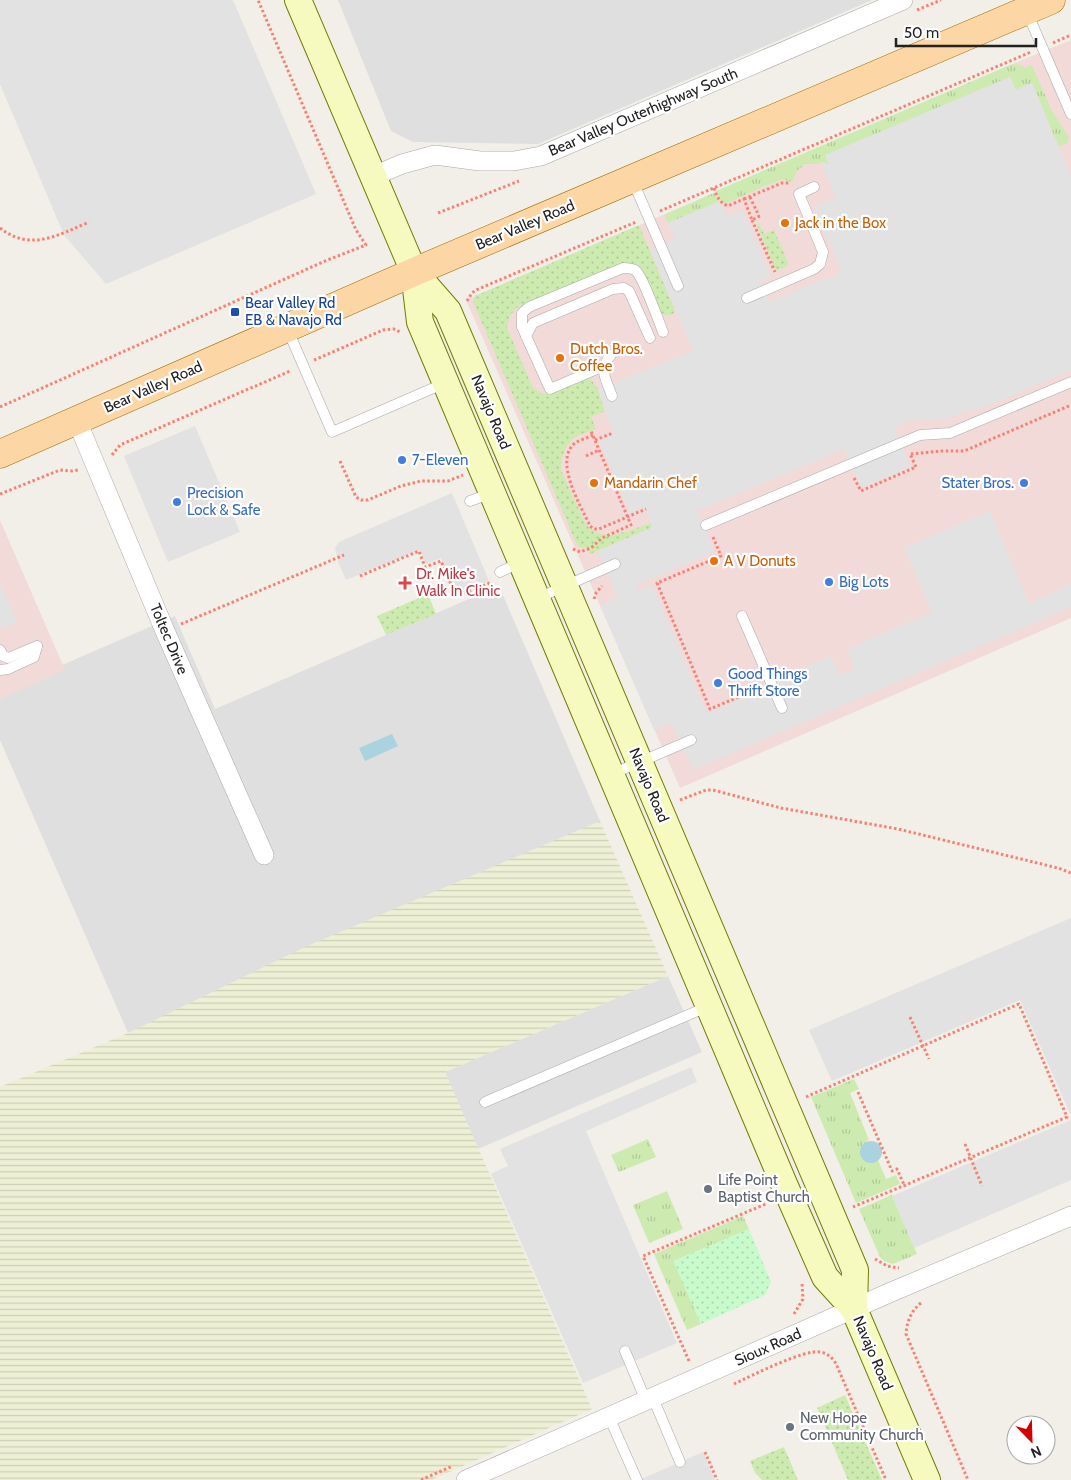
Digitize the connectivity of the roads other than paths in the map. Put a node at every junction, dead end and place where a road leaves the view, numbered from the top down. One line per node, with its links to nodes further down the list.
1 (298, 0): 5 (main road, Navajo Road)
2 (903, 0): 5 (street, Bear Valley Outerhighway South)
3 (1039, 5): 4 (lane); 6 (main road, Bear Valley Road)
4 (1071, 114)
5 (374, 176): 8 (main road, Navajo Road)
6 (632, 179): 8 (main road, Bear Valley Road); 9 (lane)
7 (814, 188): 10 (lane)
8 (414, 272): 11 (main road, Bear Valley Road); 18 (main road, Navajo Road); 24 (main road, Navajo Road)
9 (678, 286)
10 (747, 298)
11 (287, 328): 18 (lane); 20 (main road, Bear Valley Road)
12 (663, 332): 13 (lane)
13 (526, 336): 14 (lane); 16 (lane)
14 (650, 338)
15 (610, 355): 16 (lane)
16 (604, 366): 19 (lane)
17 (1071, 382): 22 (lane)
18 (446, 383): 25 (main road, Navajo Road)
19 (612, 396)
20 (77, 421): 21 (main road, Bear Valley Road); 33 (street, Toltec Drive)
21 (0, 454)
22 (706, 525)
23 (615, 564): 24 (lane)
24 (574, 581): 25 (lane); 31 (main road, Navajo Road)
25 (537, 598): 32 (main road, Navajo Road)
26 (742, 616): 29 (lane)
27 (0, 650): 28 (lane)
28 (0, 670)
29 (782, 708)
30 (691, 740): 31 (lane)
31 (640, 762): 32 (lane); 37 (main road, Navajo Road)
32 (611, 774): 34 (main road, Navajo Road)
33 (264, 855)
34 (709, 1006): 35 (lane); 37 (main road, Navajo Road)
35 (485, 1102)
36 (1071, 1216): 37 (street, Sioux Road)
37 (854, 1309): 39 (street, Sioux Road); 44 (main road, Navajo Road)
38 (625, 1351): 39 (lane)
39 (649, 1399): 40 (street, Sioux Road); 41 (lane)
40 (609, 1417): 42 (street, Sioux Road); 43 (lane)
41 (680, 1462)
42 (461, 1472)
43 (636, 1480)
44 (927, 1480)

